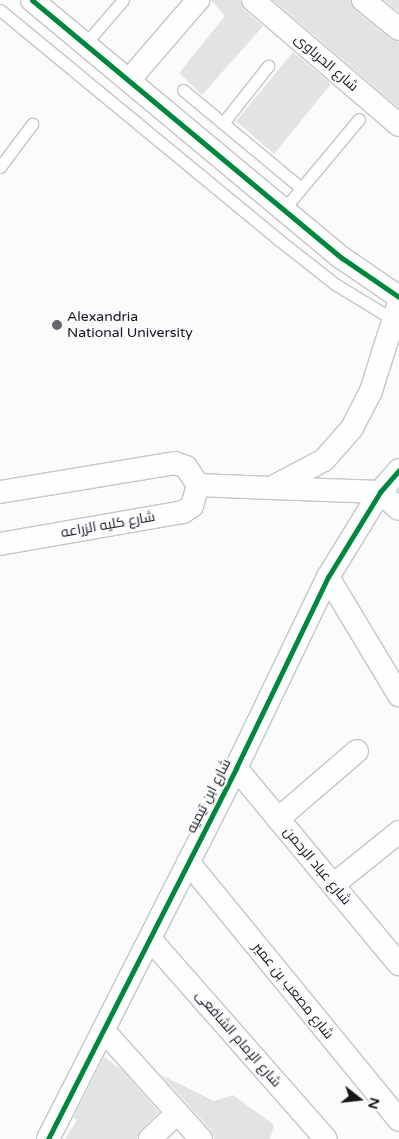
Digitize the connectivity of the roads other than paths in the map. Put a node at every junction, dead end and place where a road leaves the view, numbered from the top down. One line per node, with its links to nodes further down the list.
1 (32, 0): 8 (street)
2 (123, 0): 8 (lane)
3 (198, 0): 10 (street)
4 (253, 0): 15 (street, شارع الحرباوى)
5 (363, 0): 7 (street)
6 (0, 10): 20 (lane)
7 (399, 29)
8 (85, 44): 10 (street)
9 (268, 66): 13 (lane)
10 (129, 80): 18 (street)
11 (183, 90): 13 (lane)
12 (359, 119): 17 (lane)
13 (223, 123): 17 (lane)
14 (32, 124): 16 (lane)
15 (399, 125)
16 (0, 167)
17 (301, 188): 18 (lane)
18 (284, 209): 19 (street)
19 (399, 297)
20 (396, 311): 23 (street)
21 (399, 470): 25 (street, شارع ابن تيميه)
22 (198, 485): 23 (street); 24 (street); 27 (street, شارع كليه الزراعه)
23 (270, 488): 25 (street)
24 (0, 492)
25 (380, 492): 26 (street); 28 (street, شارع ابن تيميه)
26 (399, 509)
27 (0, 544)
28 (328, 577): 29 (street); 31 (street, شارع ابن تيميه)
29 (399, 695)
30 (357, 751): 32 (street)
31 (236, 768): 32 (street, شارع عباد الرحمن); 34 (street, شارع ابن تيميه)
32 (278, 819): 35 (street, شارع عباد الرحمن)
33 (399, 832): 35 (street)
34 (188, 862): 36 (street, شارع ابن تيميه); 40 (street, شارع مصعب بن عمير)
35 (333, 885): 37 (street, شارع عباد الرحمن)
36 (150, 939): 38 (street, شارع ابن تيميه); 44 (street, شارع الإمام الشافعى)
37 (399, 964)
38 (104, 1031): 39 (street); 41 (street, شارع ابن تيميه)
39 (177, 1112): 42 (street); 43 (street)
40 (399, 1120)
41 (48, 1139)
42 (150, 1139)
43 (201, 1139)
44 (326, 1139)

